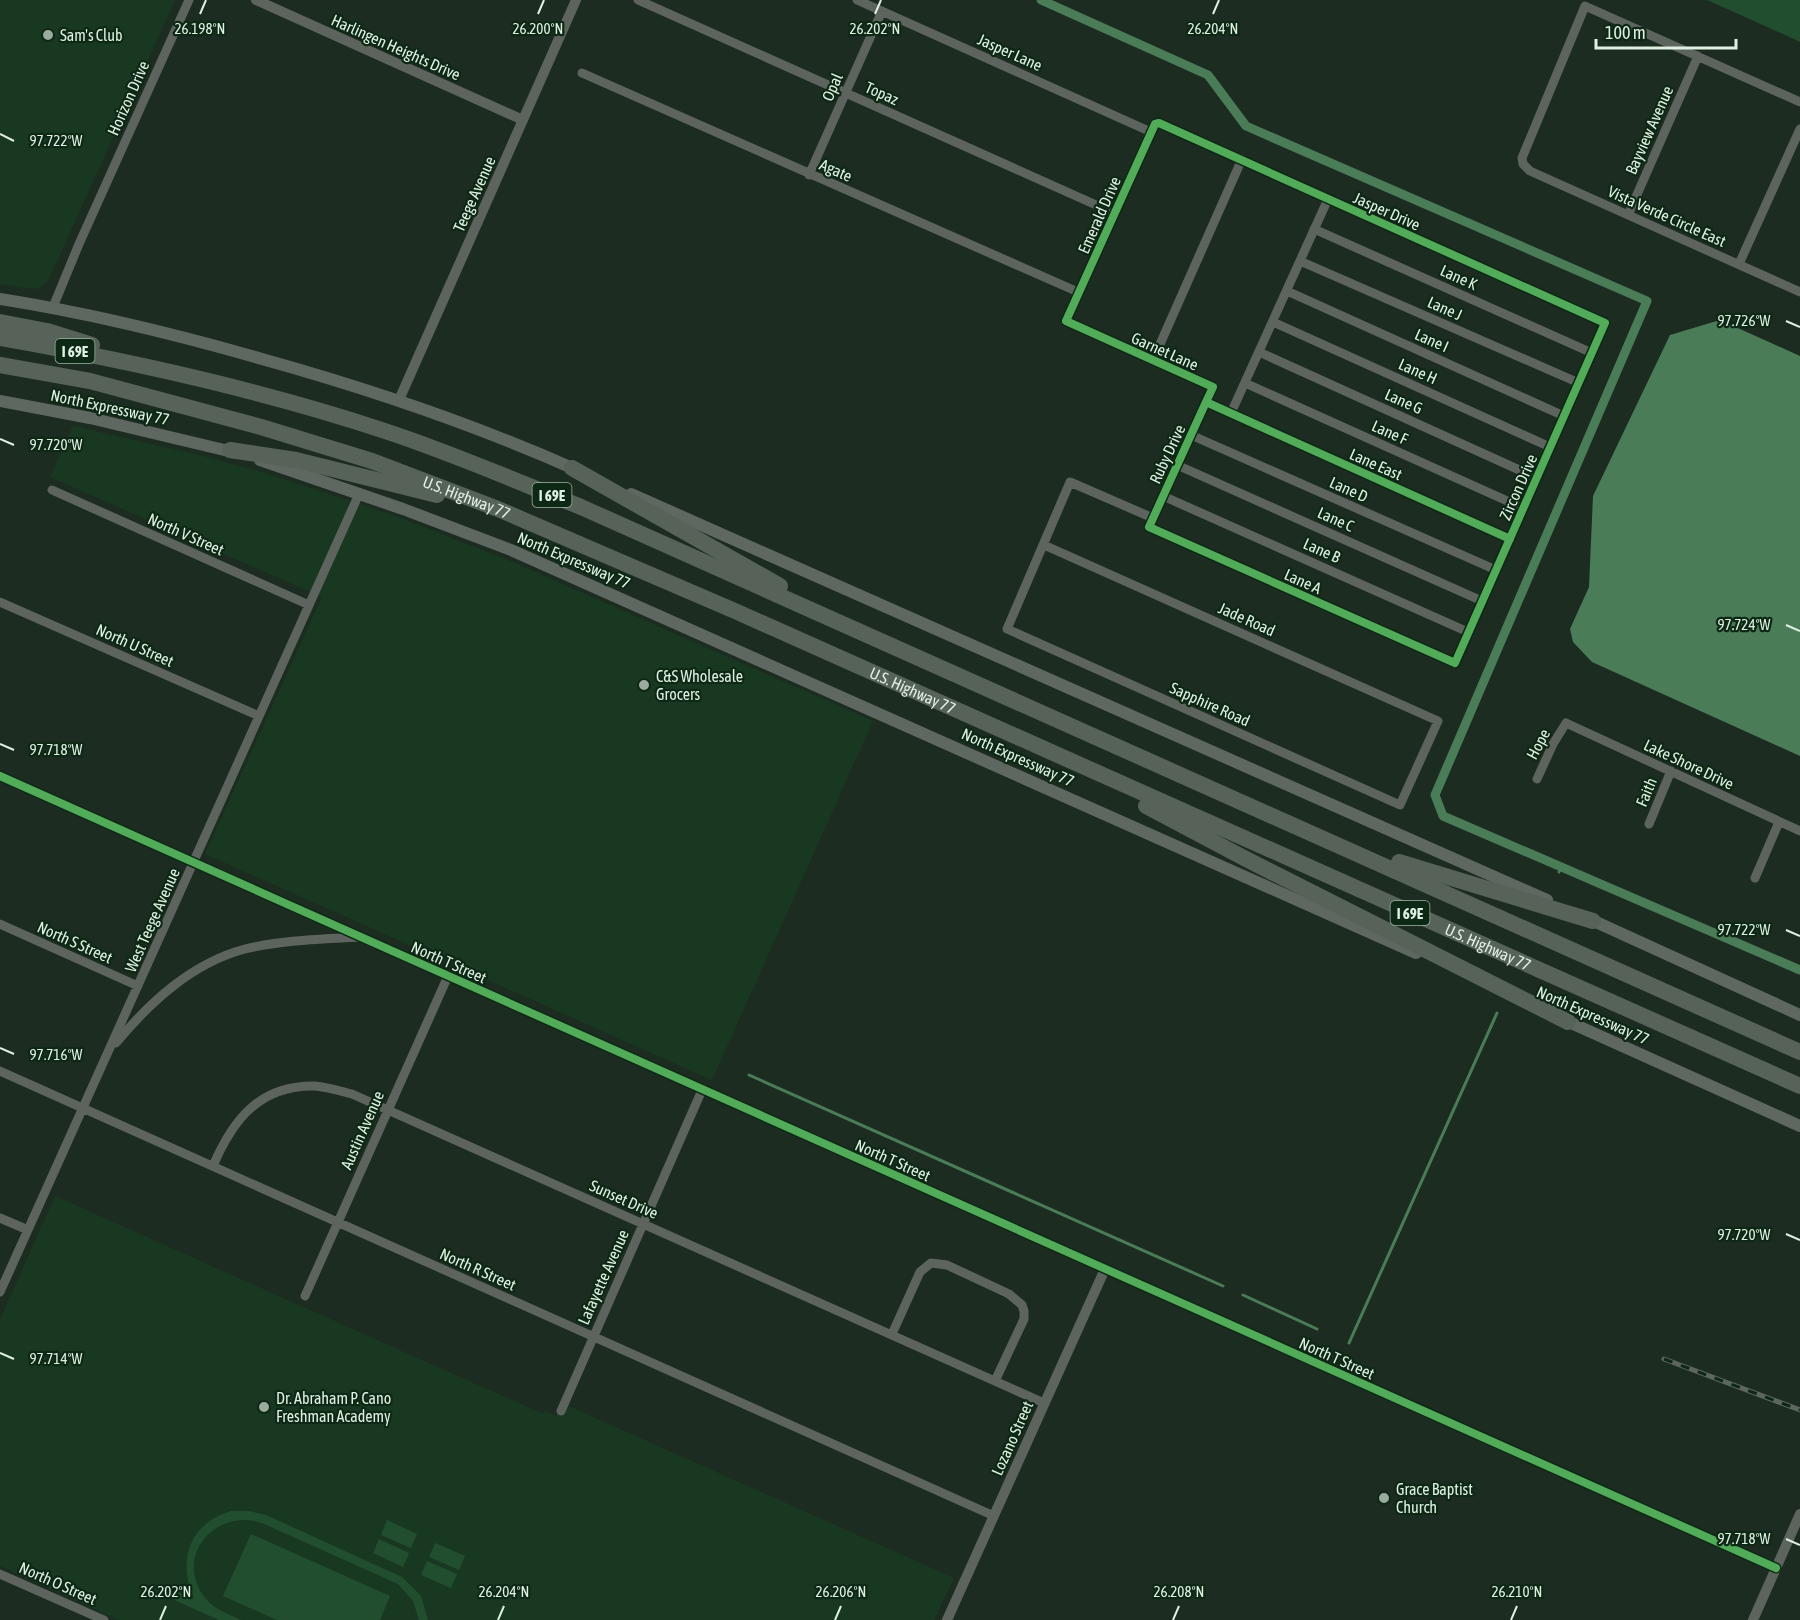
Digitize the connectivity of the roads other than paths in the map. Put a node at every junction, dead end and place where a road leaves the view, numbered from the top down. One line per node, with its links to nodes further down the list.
1 (189, 0): 27 (street, Horizon Drive)
2 (256, 0): 11 (street, Harlingen Heights Drive)
3 (576, 0): 11 (street, Teege Avenue)
4 (638, 0): 9 (street, Topaz)
5 (857, 0): 6 (street, Jasper Lane)
6 (882, 11): 9 (street, Opal); 14 (street, Jasper Lane)
7 (1698, 56): 10 (street); 19 (street, Bayview Avenue); 19 (street, Vista Verde Circle East)
8 (582, 73): 16 (street, Agate)
9 (846, 93): 16 (street, Opal); 18 (street, Topaz)
10 (1800, 102)
11 (523, 120): 42 (street, Teege Avenue)
12 (1159, 123): 14 (street, Emerald Drive); 15 (street, Jasper Drive)
13 (1800, 129): 22 (street)
14 (1151, 132): 18 (street, Emerald Drive)
15 (1242, 159): 17 (street, Jasper Drive); 35 (street)
16 (809, 175): 24 (street, Agate)
17 (1328, 199): 20 (street); 31 (street, Jasper Drive)
18 (1114, 213): 24 (street, Emerald Drive)
19 (1628, 215): 22 (street, Vista Verde Circle East)
20 (1314, 229): 21 (street); 34 (street, Lane K)
21 (1300, 261): 23 (street); 40 (street, Lane J)
22 (1739, 264): 25 (street, Vista Verde Circle East)
23 (1287, 291): 30 (street); 46 (street, Lane I)
24 (1078, 292): 29 (street, Emerald Drive)
25 (1800, 292)
26 (0, 299): 27 (main road)
27 (53, 307): 42 (main road)
28 (0, 321): 37 (highway)
29 (1066, 321): 35 (street, Garnet Lane)
30 (1273, 322): 33 (street); 48 (street, Lane H)
31 (1605, 323): 34 (street, Zircon Drive)
32 (0, 338): 37 (highway, U.S. Highway 77 / I 69E)
33 (1259, 352): 39 (street); 52 (street, Lane G)
34 (1592, 353): 40 (street, Zircon Drive)
35 (1153, 360): 44 (street, Garnet Lane)
36 (0, 365): 41 (highway, U.S. Highway 77 / I 69E)
37 (149, 366): 67 (highway, U.S. Highway 77 / I 69E)
38 (0, 376): 41 (highway)
39 (1245, 383): 45 (street); 56 (street, Lane F)
40 (1579, 383): 46 (street, Zircon Drive)
41 (126, 392): 57 (highway, U.S. Highway 77 / I 69E)
42 (399, 400): 51 (main road)
43 (0, 401): 49 (main road, North Expressway 77)
44 (1206, 402): 45 (street); 47 (street, Ruby Drive)
45 (1232, 413): 59 (street, Lane East)
46 (1564, 416): 48 (street, Zircon Drive)
47 (1191, 435): 50 (street, Ruby Drive); 61 (street, Lane D)
48 (1550, 447): 52 (street, Zircon Drive)
49 (230, 450): 54 (main road, North Expressway 77); 57 (highway)
50 (1177, 465): 55 (street, Ruby Drive); 62 (street, Lane C)
51 (572, 468): 67 (highway); 81 (main road)
52 (1537, 477): 56 (street, Zircon Drive)
53 (52, 490): 64 (street, North V Street)
54 (359, 494): 64 (street, West Teege Avenue); 87 (main road, North Expressway 77)
55 (1163, 496): 58 (street, Ruby Drive); 65 (street, Lane B)
56 (1523, 508): 59 (street, Zircon Drive)
57 (498, 509): 70 (highway, U.S. Highway 77 / I 69E)
58 (1153, 518): 60 (street); 66 (street, Lane A)
59 (1510, 539): 61 (street, Zircon Drive)
60 (1044, 544): 75 (street, Sapphire Road); 75 (street, Jade Road)
61 (1496, 570): 62 (street, Zircon Drive)
62 (1482, 601): 65 (street, Zircon Drive)
63 (0, 602): 68 (street, North U Street)
64 (309, 605): 68 (street, West Teege Avenue)
65 (1468, 632): 66 (street, Zircon Drive)
66 (1455, 663)
67 (939, 667): 74 (highway, U.S. Highway 77 / I 69E)
68 (259, 716): 79 (street, West Teege Avenue)
69 (1566, 723): 71 (street, Lake Shore Drive); 73 (street, Hope)
70 (1021, 739): 87 (highway); 91 (highway, U.S. Highway 77 / I 69E)
71 (1671, 771): 76 (street, Lake Shore Drive); 77 (street, Faith)
72 (0, 776): 79 (street, North T Street)
73 (1537, 779)
74 (1236, 800): 81 (highway); 89 (highway, U.S. Highway 77 / I 69E)
75 (1400, 805)
76 (1779, 822): 78 (street, Lake Shore Drive); 80 (street)
77 (1649, 824)
78 (1800, 831)
79 (194, 863): 83 (street, North T Street); 85 (street, West Teege Avenue)
80 (1755, 878)
81 (1593, 921): 86 (main road)
82 (0, 924): 85 (street, North S Street)
83 (360, 937): 84 (street, North T Street); 88 (street)
84 (448, 976): 92 (street, North T Street); 94 (street, Austin Avenue)
85 (138, 986): 88 (street, West Teege Avenue)
86 (1800, 1015)
87 (1568, 1022): 95 (main road, North Expressway 77)
88 (108, 1051): 93 (street, West Teege Avenue)
89 (1800, 1052)
90 (0, 1071): 93 (street, North R Street)
91 (1800, 1086)
92 (702, 1090): 99 (street, Lafayette Avenue); 101 (street, North T Street)
93 (83, 1108): 96 (street, North R Street); 100 (street, West Teege Avenue)
94 (388, 1110): 96 (street, Sunset Drive); 98 (street, Austin Avenue); 99 (street, Sunset Drive)
95 (1800, 1126)
96 (213, 1166): 98 (street, North R Street)
97 (0, 1218): 100 (street)
98 (337, 1222): 103 (street, Austin Avenue); 105 (street, North R Street)
99 (643, 1224): 104 (street, Sunset Drive); 105 (street, Lafayette Avenue)
100 (28, 1230): 102 (street, West Teege Avenue)
101 (1105, 1269): 107 (street, Lozano Street); 111 (street, North T Street)
102 (0, 1292)
103 (305, 1296)
104 (892, 1334): 106 (street, Sunset Drive); 106 (street)
105 (592, 1336): 108 (street, Lafayette Avenue); 110 (street, North R Street)
106 (995, 1380): 107 (street, Sunset Drive)
107 (1044, 1404): 110 (street, Lozano Street)
108 (561, 1411)
109 (1800, 1514): 111 (street)
110 (994, 1516): 114 (street, Lozano Street)
111 (1776, 1568): 115 (street)
112 (0, 1574): 113 (street, North O Street)
113 (104, 1620)
114 (947, 1620)
115 (1753, 1620)

